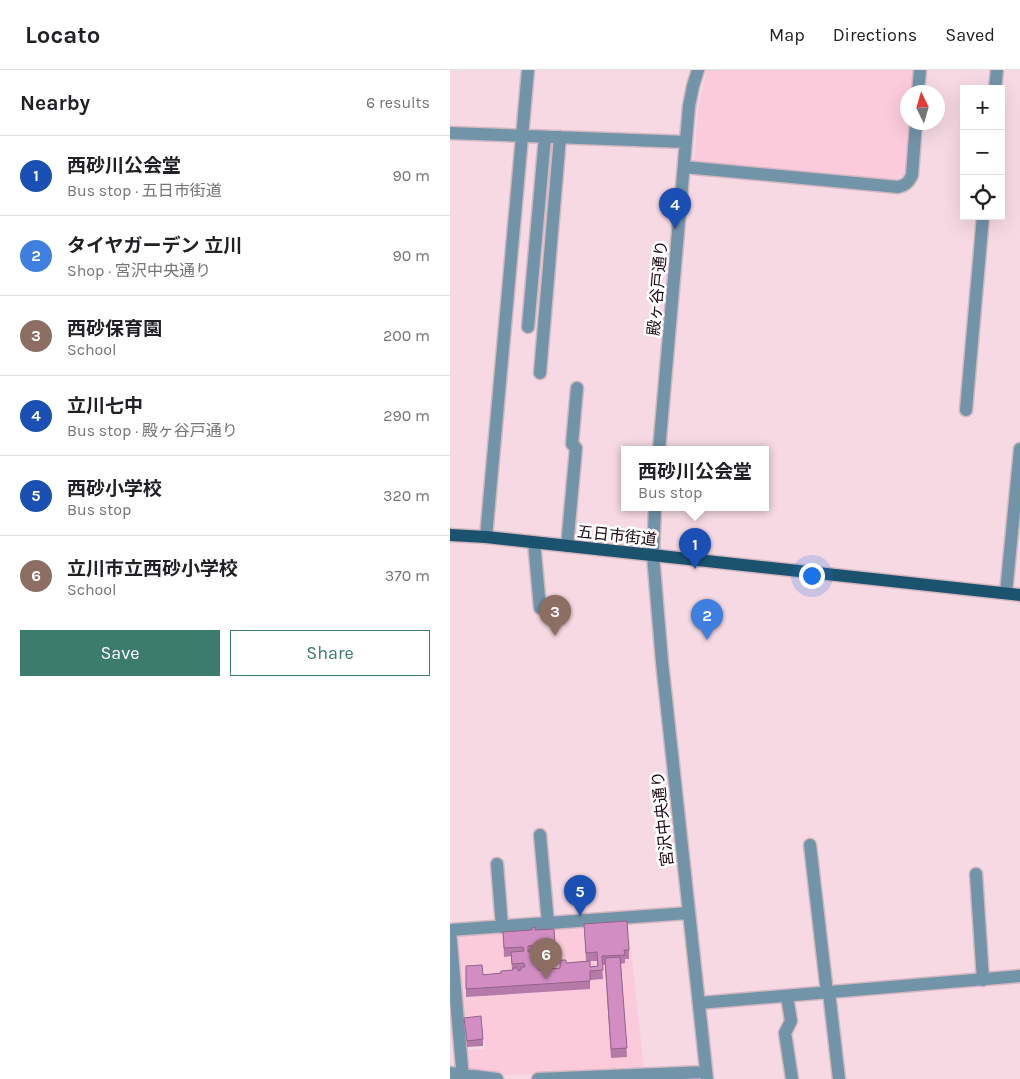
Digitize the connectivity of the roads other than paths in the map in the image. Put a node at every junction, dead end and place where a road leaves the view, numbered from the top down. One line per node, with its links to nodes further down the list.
1 (528, 70): 9 (street)
2 (698, 70): 12 (street, 殿ヶ谷戸通り)
3 (920, 70): 5 (street)
4 (997, 70): 6 (street)
5 (919, 85)
6 (995, 85)
7 (915, 130): 13 (street)
8 (450, 133): 9 (street)
9 (521, 136): 10 (street); 25 (street)
10 (545, 137): 11 (street); 15 (street)
11 (560, 137): 12 (street); 16 (street)
12 (686, 142): 13 (street, 殿ヶ谷戸通り)
13 (684, 167): 21 (street, 殿ヶ谷戸通り)
14 (983, 220): 20 (street)
15 (531, 294): 16 (street); 17 (street)
16 (546, 295): 18 (street)
17 (528, 327)
18 (540, 373)
19 (577, 388): 27 (street)
20 (966, 410)
21 (659, 446)
22 (1020, 449): 29 (street)
23 (655, 511): 28 (street)
24 (450, 535): 25 (main road, 五日市街道)
25 (486, 537): 26 (main road, 五日市街道)
26 (534, 542): 27 (main road, 五日市街道); 31 (street)
27 (567, 546): 28 (main road, 五日市街道)
28 (653, 555): 29 (main road, 五日市街道); 36 (street, 宮沢中央通り)
29 (1006, 594): 30 (main road, 五日市街道)
30 (1020, 595)
31 (540, 608)
32 (540, 835): 37 (street)
33 (810, 845): 42 (street)
34 (497, 864): 38 (street)
35 (976, 874): 41 (street)
36 (689, 913): 37 (street); 44 (street, 宮沢中央通り)
37 (548, 924): 38 (street)
38 (502, 927): 39 (street)
39 (450, 930): 47 (street)
40 (1020, 976): 41 (street)
41 (983, 980): 42 (street)
42 (828, 992): 43 (street); 51 (street)
43 (787, 996): 44 (street); 50 (street)
44 (699, 1003): 46 (street, 宮沢中央通り)
45 (450, 1073): 47 (street)
46 (707, 1075): 49 (street)
47 (464, 1077): 48 (street)
48 (497, 1079)
49 (538, 1079)
50 (792, 1079)
51 (839, 1079)

